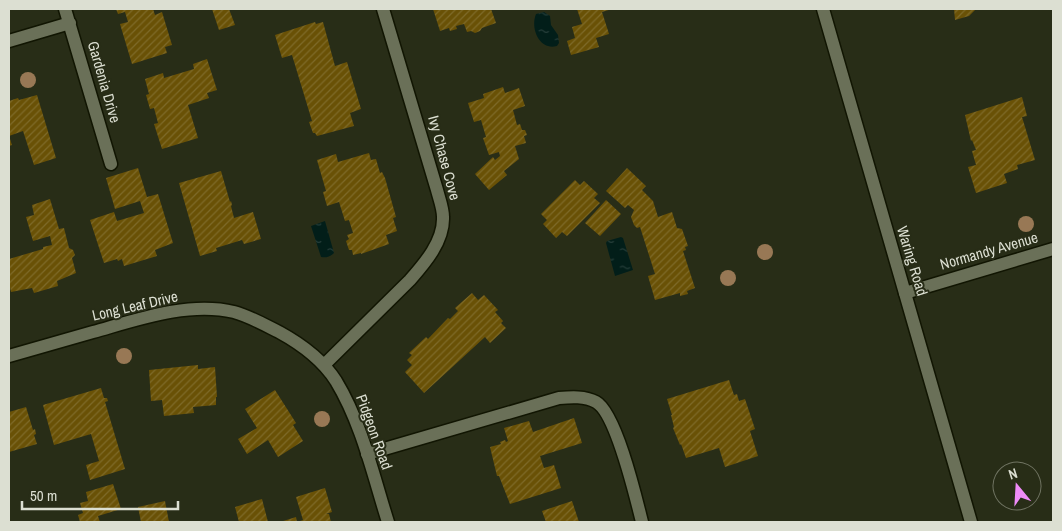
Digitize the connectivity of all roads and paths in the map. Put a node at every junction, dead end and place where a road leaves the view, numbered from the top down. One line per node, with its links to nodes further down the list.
1 (66, 9): 4 (street, Gardenia Drive)
2 (383, 9): 11 (street, Ivy Chase Cove)
3 (823, 9): 8 (street, Waring Road)
4 (70, 23): 5 (street); 6 (street, Gardenia Drive)
5 (9, 42)
6 (111, 164)
7 (1053, 249): 8 (street, Normandy Avenue)
8 (905, 293): 15 (street, Waring Road)
9 (268, 326): 10 (street, Long Leaf Drive); 11 (street, Pidgeon Road)
10 (9, 356)
11 (324, 365): 12 (street, Pidgeon Road)
12 (367, 454): 13 (street, Pidgeon Road); 14 (street)
13 (388, 522)
14 (642, 522)
15 (971, 522)

